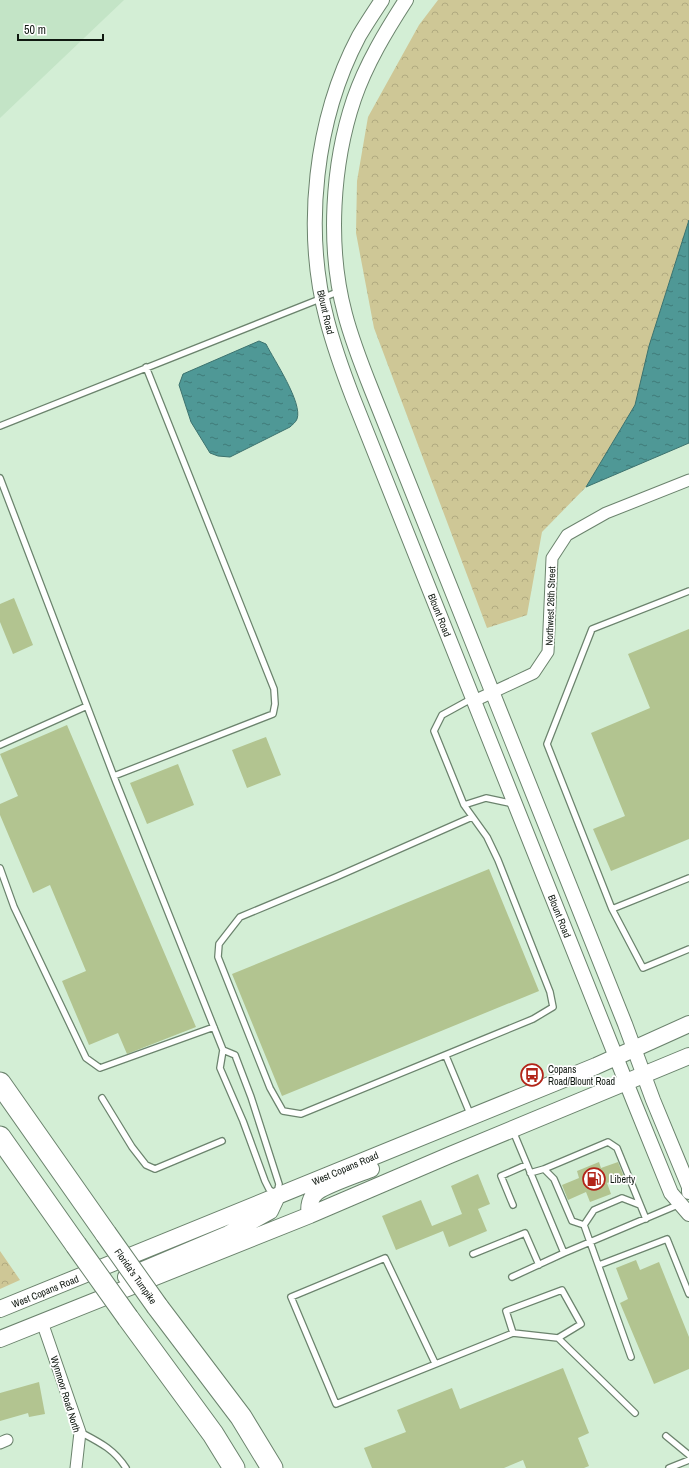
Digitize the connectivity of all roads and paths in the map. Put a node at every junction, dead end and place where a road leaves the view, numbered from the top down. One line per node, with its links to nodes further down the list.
1 (382, 0): 4 (street, Blount Road)
2 (406, 0): 3 (street, Blount Road)
3 (340, 291): 4 (lane); 10 (street, Blount Road)
4 (322, 297): 5 (lane); 11 (street, Blount Road)
5 (146, 367): 6 (lane); 14 (lane)
6 (0, 426)
7 (0, 478): 12 (lane)
8 (689, 480): 10 (street, Northwest 26th Street)
9 (689, 591): 20 (lane)
10 (492, 692): 11 (street, Northwest 26th Street); 24 (street, Blount Road)
11 (474, 699): 15 (lane); 16 (street, Blount Road)
12 (87, 706): 13 (lane); 14 (lane)
13 (0, 746)
14 (114, 776): 23 (lane)
15 (464, 805): 16 (lane); 17 (lane)
16 (516, 805): 27 (street, Blount Road)
17 (472, 817): 26 (lane); 26 (lane)
18 (0, 868): 23 (lane)
19 (689, 878): 20 (lane)
20 (612, 909): 21 (lane)
21 (689, 949)
22 (689, 1024): 24 (main road, West Copans Road)
23 (214, 1027): 25 (lane)
24 (634, 1048): 27 (main road, West Copans Road); 29 (street, Blount Road)
25 (223, 1050): 42 (lane); 42 (lane)
26 (446, 1056): 33 (lane)
27 (616, 1056): 30 (street, Blount Road); 33 (main road, West Copans Road)
28 (689, 1056): 29 (main road)
29 (643, 1075): 30 (main road); 41 (street, Blount Road)
30 (626, 1082): 34 (main road); 45 (street, Blount Road)
31 (0, 1083): 71 (highway, Florida's Turnpike, bridge)
32 (102, 1098): 36 (lane)
33 (472, 1117): 37 (main road, West Copans Road)
34 (512, 1129): 38 (lane); 46 (main road)
35 (0, 1137): 70 (highway, bridge)
36 (222, 1141)
37 (398, 1146): 42 (main road, West Copans Road); 46 (main road)
38 (526, 1165): 40 (lane); 43 (lane)
39 (544, 1169): 40 (lane); 44 (lane); 48 (lane)
40 (530, 1173): 50 (lane)
41 (689, 1192)
42 (277, 1196): 56 (main road, West Copans Road); 57 (main road)
43 (513, 1205)
44 (640, 1205): 47 (lane); 48 (lane)
45 (685, 1209): 47 (lane)
46 (310, 1215): 57 (main road)
47 (646, 1219): 49 (lane)
48 (584, 1225): 49 (lane)
49 (590, 1243): 50 (lane); 53 (lane)
50 (564, 1253): 52 (lane)
51 (473, 1254): 52 (lane)
52 (539, 1265): 54 (lane)
53 (599, 1265): 55 (lane); 61 (lane)
54 (512, 1277)
55 (689, 1294)
56 (0, 1309)
57 (42, 1322): 60 (main road); 64 (street, Wynmoor Road North)
58 (513, 1333): 59 (lane); 59 (lane); 62 (lane)
59 (558, 1338): 63 (lane)
60 (0, 1339)
61 (631, 1357)
62 (435, 1363): 62 (lane)
63 (635, 1412)
64 (80, 1432): 68 (street, Wynmoor Road North); 69 (lane)
65 (666, 1436): 66 (lane)
66 (689, 1455)
67 (689, 1460): 72 (lane)
68 (76, 1468)
69 (126, 1468)
70 (234, 1468)
71 (272, 1468)
72 (669, 1468)

